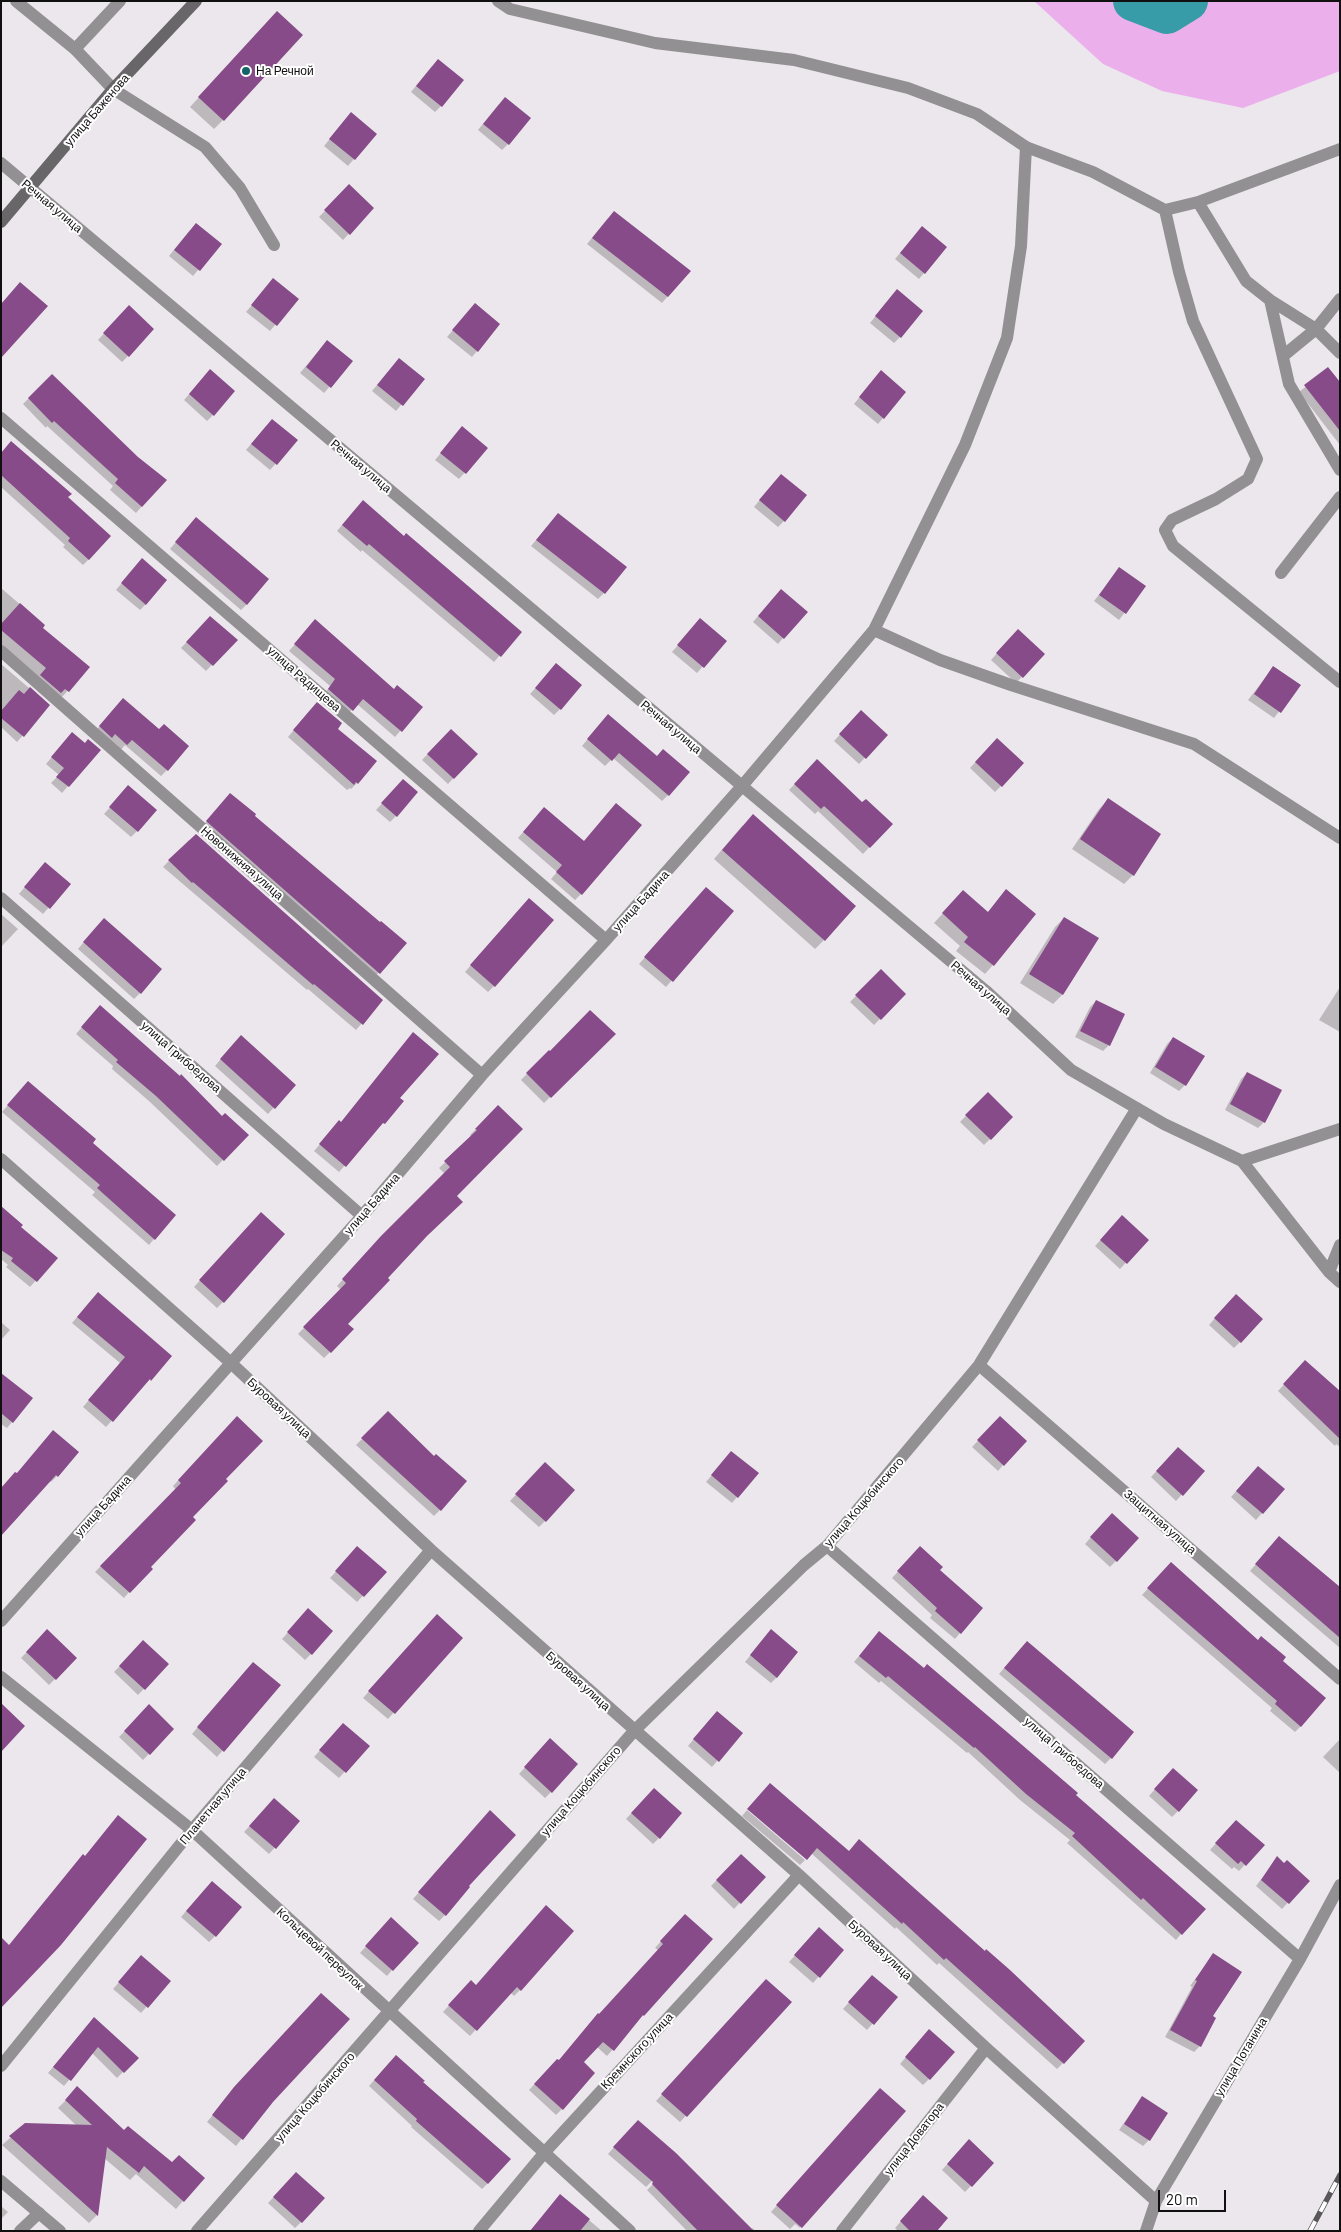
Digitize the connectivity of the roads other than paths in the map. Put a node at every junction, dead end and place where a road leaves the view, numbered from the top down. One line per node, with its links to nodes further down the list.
1 (16, 1): 5 (street)
2 (120, 1): 5 (street)
3 (196, 1): 6 (main road, улица Баженова)
4 (498, 1): 7 (street)
5 (75, 49): 6 (street)
6 (113, 89): 10 (main road, улица Баженова); 14 (street)
7 (1026, 148): 12 (street); 24 (street, улица Бадина)
8 (1340, 149): 11 (street)
9 (1, 162): 10 (street, Речная улица)
10 (31, 188): 13 (main road, улица Баженова); 27 (street, Речная улица)
11 (1198, 202): 12 (street); 16 (street)
12 (1165, 210): 26 (street)
13 (1, 222)
14 (274, 245)
15 (1340, 299): 17 (street)
16 (1270, 300): 17 (street); 19 (street)
17 (1316, 329): 18 (street); 19 (street)
18 (1340, 353)
19 (1282, 356): 21 (street)
20 (1, 418): 30 (street, улица Радищева)
21 (1340, 470)
22 (1340, 497): 23 (street)
23 (1281, 573)
24 (874, 630): 27 (street, улица Бадина); 28 (street)
25 (1, 652): 31 (street, Новонижняя улица)
26 (1340, 682)
27 (742, 786): 30 (street, улица Бадина); 32 (street, Речная улица)
28 (1340, 838)
29 (1, 898): 36 (street, улица Грибоедова)
30 (606, 940): 31 (street, улица Бадина)
31 (482, 1075): 36 (street, улица Бадина)
32 (1137, 1108): 35 (street, Речная улица); 41 (street, улица Коцюбинского)
33 (1340, 1129): 35 (street)
34 (1, 1159): 40 (street, Буровая улица)
35 (1242, 1161): 38 (street, Речная улица)
36 (362, 1216): 40 (street, улица Бадина)
37 (1340, 1245): 38 (street)
38 (1329, 1272): 39 (street, Речная улица)
39 (1340, 1282)
40 (231, 1363): 43 (street, Буровая улица); 44 (street, улица Бадина)
41 (979, 1365): 42 (street, улица Коцюбинского); 46 (street, Защитная улица)
42 (827, 1546): 47 (street, улица Коцюбинского); 51 (street, улица Грибоедова)
43 (431, 1550): 47 (street, Буровая улица); 48 (street, Планетная улица)
44 (1, 1620)
45 (1, 1677): 48 (street, Кольцевой переулок)
46 (1340, 1679)
47 (634, 1731): 49 (street, Буровая улица); 52 (street, улица Коцюбинского)
48 (192, 1830): 52 (street, Кольцевой переулок); 54 (street, Планетная улица)
49 (799, 1875): 53 (street, Буровая улица); 55 (street, Кремнского улица)
50 (1340, 1885): 51 (street, улица Потанина)
51 (1300, 1959): 57 (street, улица Потанина)
52 (389, 2012): 55 (street, Кольцевой переулок); 61 (street, улица Коцюбинского)
53 (986, 2048): 57 (street, Буровая улица); 64 (street, улица Доватора)
54 (1, 2066)
55 (545, 2152): 62 (street, Кремнского улица); 63 (street, Кольцевой переулок)
56 (1, 2181): 58 (street)
57 (1156, 2202): 65 (street, улица Потанина)
58 (39, 2213): 59 (street); 60 (street)
59 (20, 2231)
60 (60, 2231)
61 (197, 2231)
62 (479, 2231)
63 (630, 2231)
64 (842, 2231)
65 (1146, 2231)

